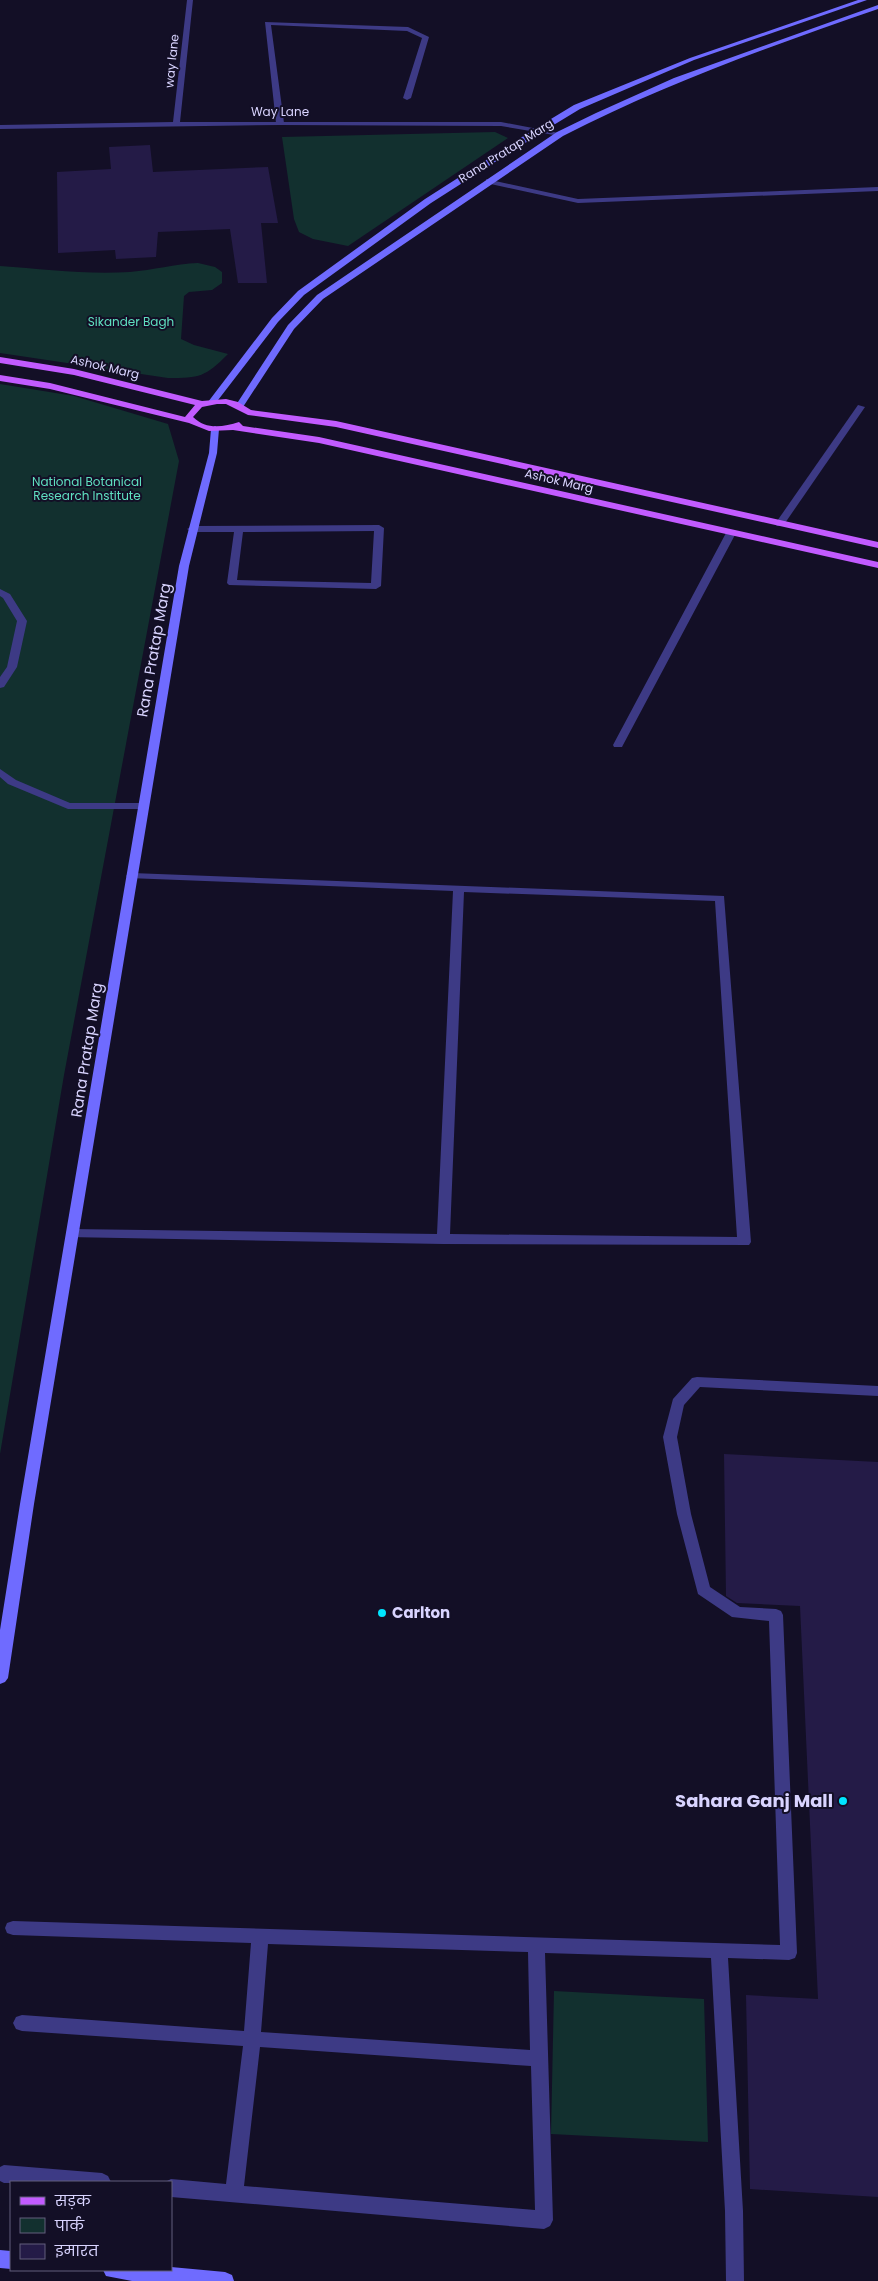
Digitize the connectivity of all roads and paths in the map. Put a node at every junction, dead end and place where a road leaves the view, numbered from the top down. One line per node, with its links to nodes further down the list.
1 (190, 0): 6 (street, way lane)
2 (864, 0): 8 (street, Rana Pratap Marg)
3 (878, 7): 9 (street, Rana Pratap Marg)
4 (407, 98): 5 (street)
5 (280, 123): 6 (street, Way Lane); 8 (street, Way Lane)
6 (176, 124): 7 (street, Way Lane)
7 (0, 127)
8 (541, 130): 9 (street, Way Lane); 14 (street, Rana Pratap Marg)
9 (560, 134): 10 (street, Rana Pratap Marg)
10 (489, 182): 11 (street); 16 (street, Rana Pratap Marg)
11 (878, 189)
12 (0, 360): 15 (main road, Ashok Marg)
13 (0, 378): 19 (main road)
14 (212, 402): 15 (main road); 16 (main road)
15 (203, 404): 19 (main road)
16 (240, 405): 18 (main road)
17 (861, 407): 22 (street)
18 (248, 412): 20 (main road); 22 (main road, Ashok Marg)
19 (192, 421): 21 (main road)
20 (233, 427): 21 (main road, Ashok Marg); 25 (main road, Ashok Marg)
21 (215, 429): 23 (street, Rana Pratap Marg)
22 (780, 524): 26 (main road, Ashok Marg)
23 (192, 529): 24 (street); 32 (street, Rana Pratap Marg)
24 (239, 529): 24 (street)
25 (731, 533): 27 (main road, Ashok Marg); 30 (street)
26 (878, 545)
27 (878, 564)
28 (0, 592): 29 (street)
29 (0, 685)
30 (618, 745)
31 (0, 772): 32 (street)
32 (144, 806): 33 (street, Rana Pratap Marg)
33 (132, 876): 34 (street); 35 (street, Rana Pratap Marg)
34 (460, 888): 36 (street); 36 (street)
35 (72, 1234): 36 (street); 38 (street, Rana Pratap Marg)
36 (443, 1239)
37 (878, 1391): 42 (street)
38 (0, 1678)
39 (13, 1928): 40 (street)
40 (260, 1936): 41 (street); 44 (street)
41 (536, 1946): 42 (street); 45 (street)
42 (719, 1952): 52 (street)
43 (22, 2023): 44 (street)
44 (252, 2040): 45 (street); 49 (street)
45 (540, 2059): 49 (street)
46 (4, 2174): 47 (street)
47 (90, 2181)
48 (172, 2188): 49 (street)
49 (234, 2193)
50 (122, 2271): 51 (street)
51 (225, 2281)
52 (736, 2281)

